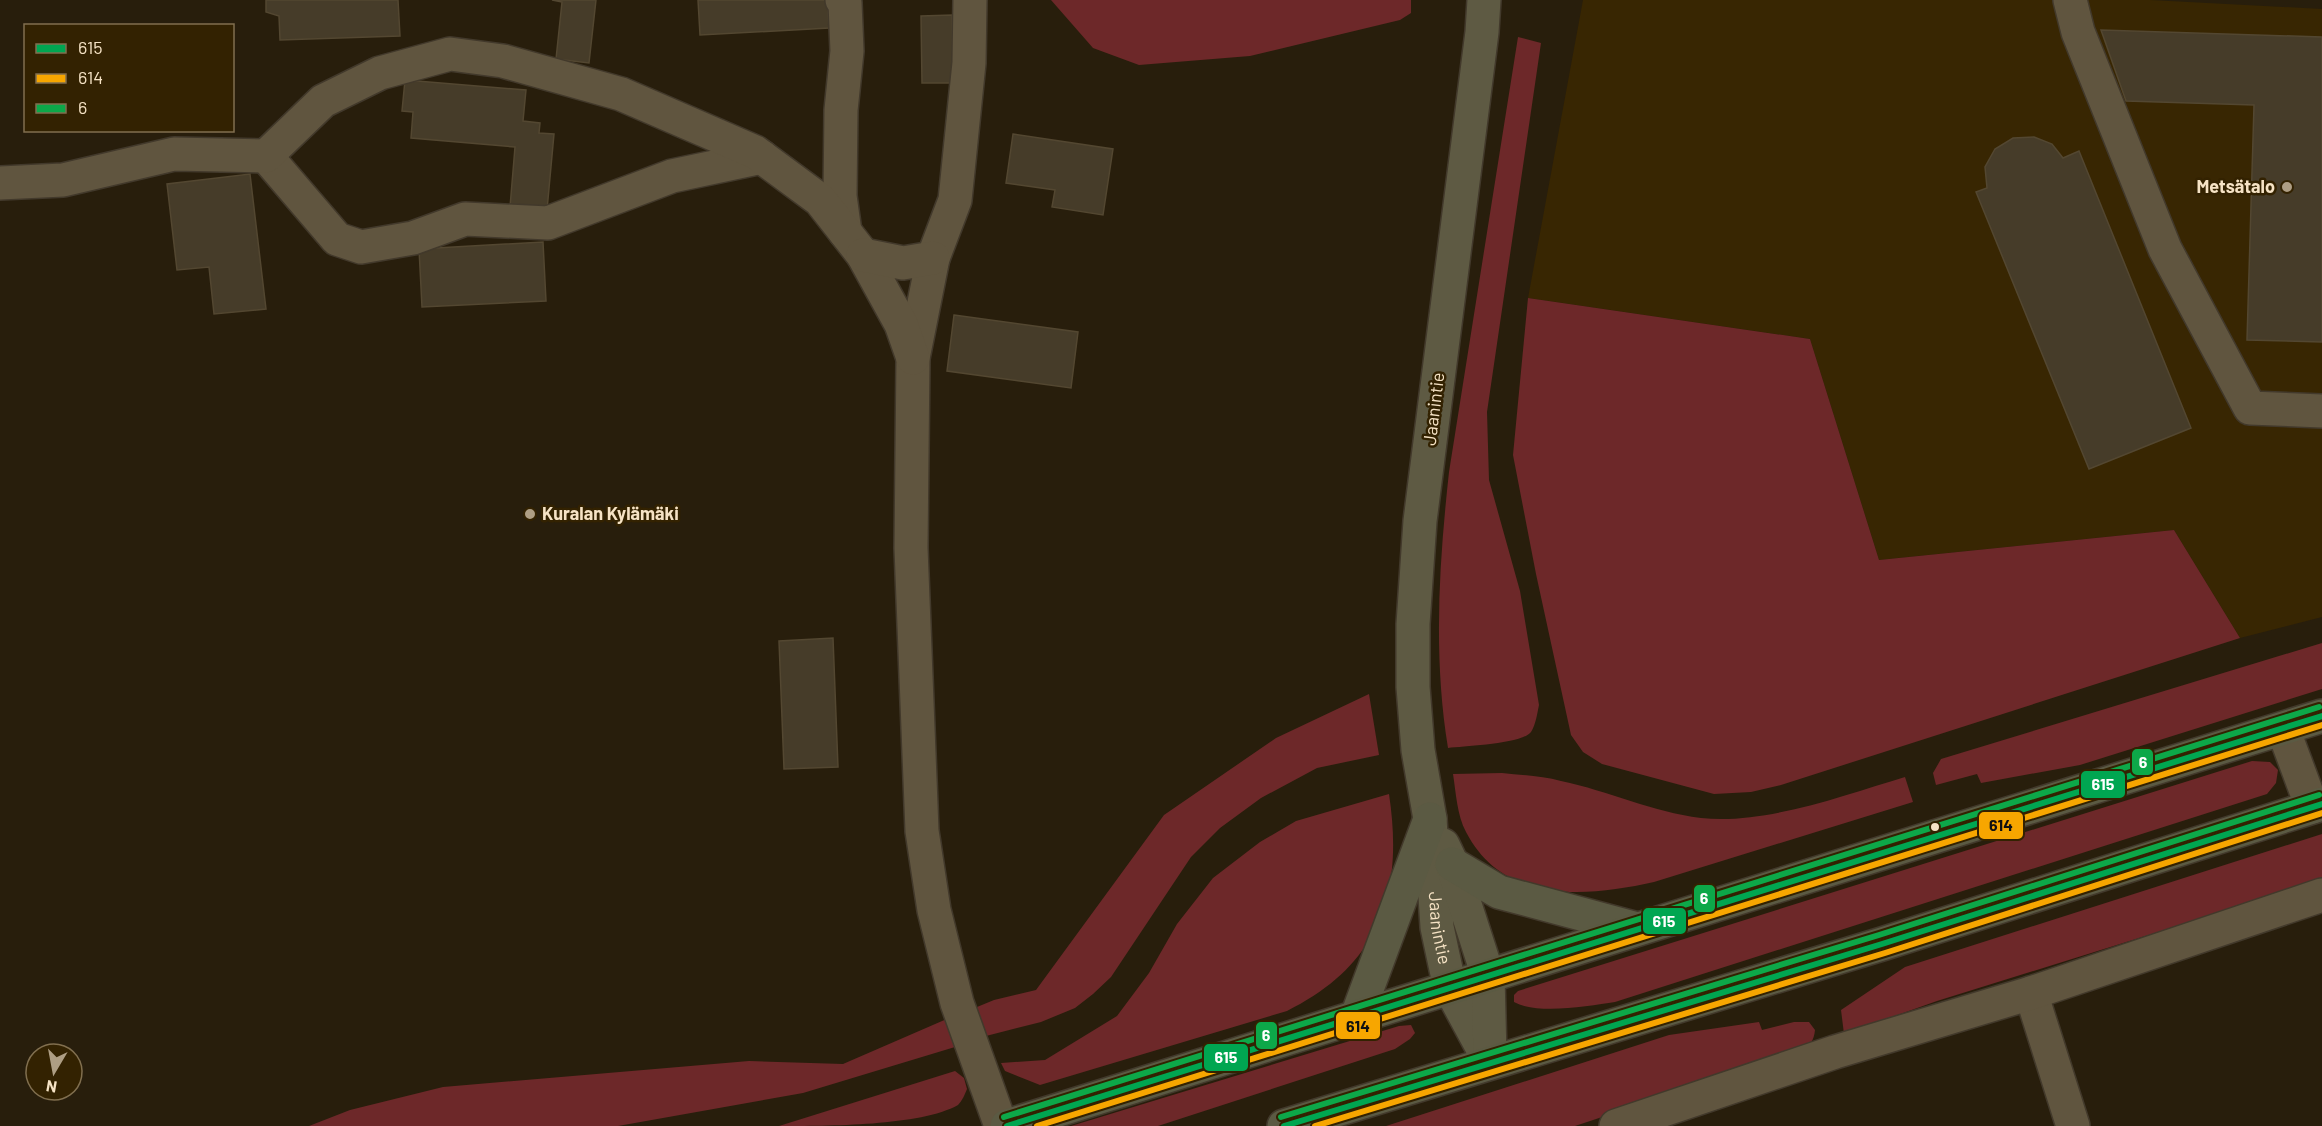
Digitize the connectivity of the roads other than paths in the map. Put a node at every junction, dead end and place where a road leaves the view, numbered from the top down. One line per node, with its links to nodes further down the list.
1 (842, 0): 8 (street)
2 (970, 0): 9 (street)
3 (1484, 0): 15 (main road, Jaanintie)
4 (2070, 0): 11 (street)
5 (266, 156): 6 (street); 6 (street); 7 (street)
6 (762, 158): 8 (street)
7 (0, 183)
8 (854, 243): 9 (street); 10 (street)
9 (933, 258): 10 (street)
10 (913, 358): 24 (street)
11 (2322, 411)
12 (2322, 716): 13 (highway)
13 (2283, 729): 14 (street); 18 (highway)
14 (2317, 805): 23 (highway)
15 (1430, 819): 16 (main road, Jaanintie); 20 (main road, Jaanintie); 22 (highway)
16 (1452, 864): 18 (highway); 19 (main road, Jaanintie)
17 (2322, 895): 21 (street)
18 (1637, 929): 19 (highway)
19 (1488, 976): 20 (highway); 23 (main road, Jaanintie)
20 (1450, 988): 22 (highway); 23 (main road, Jaanintie)
21 (2031, 993): 27 (street); 28 (street)
22 (1357, 1016): 25 (highway)
23 (1490, 1062): 26 (highway)
24 (1001, 1126)
25 (1007, 1126)
26 (1284, 1126)
27 (1616, 1126)
28 (2073, 1126)

